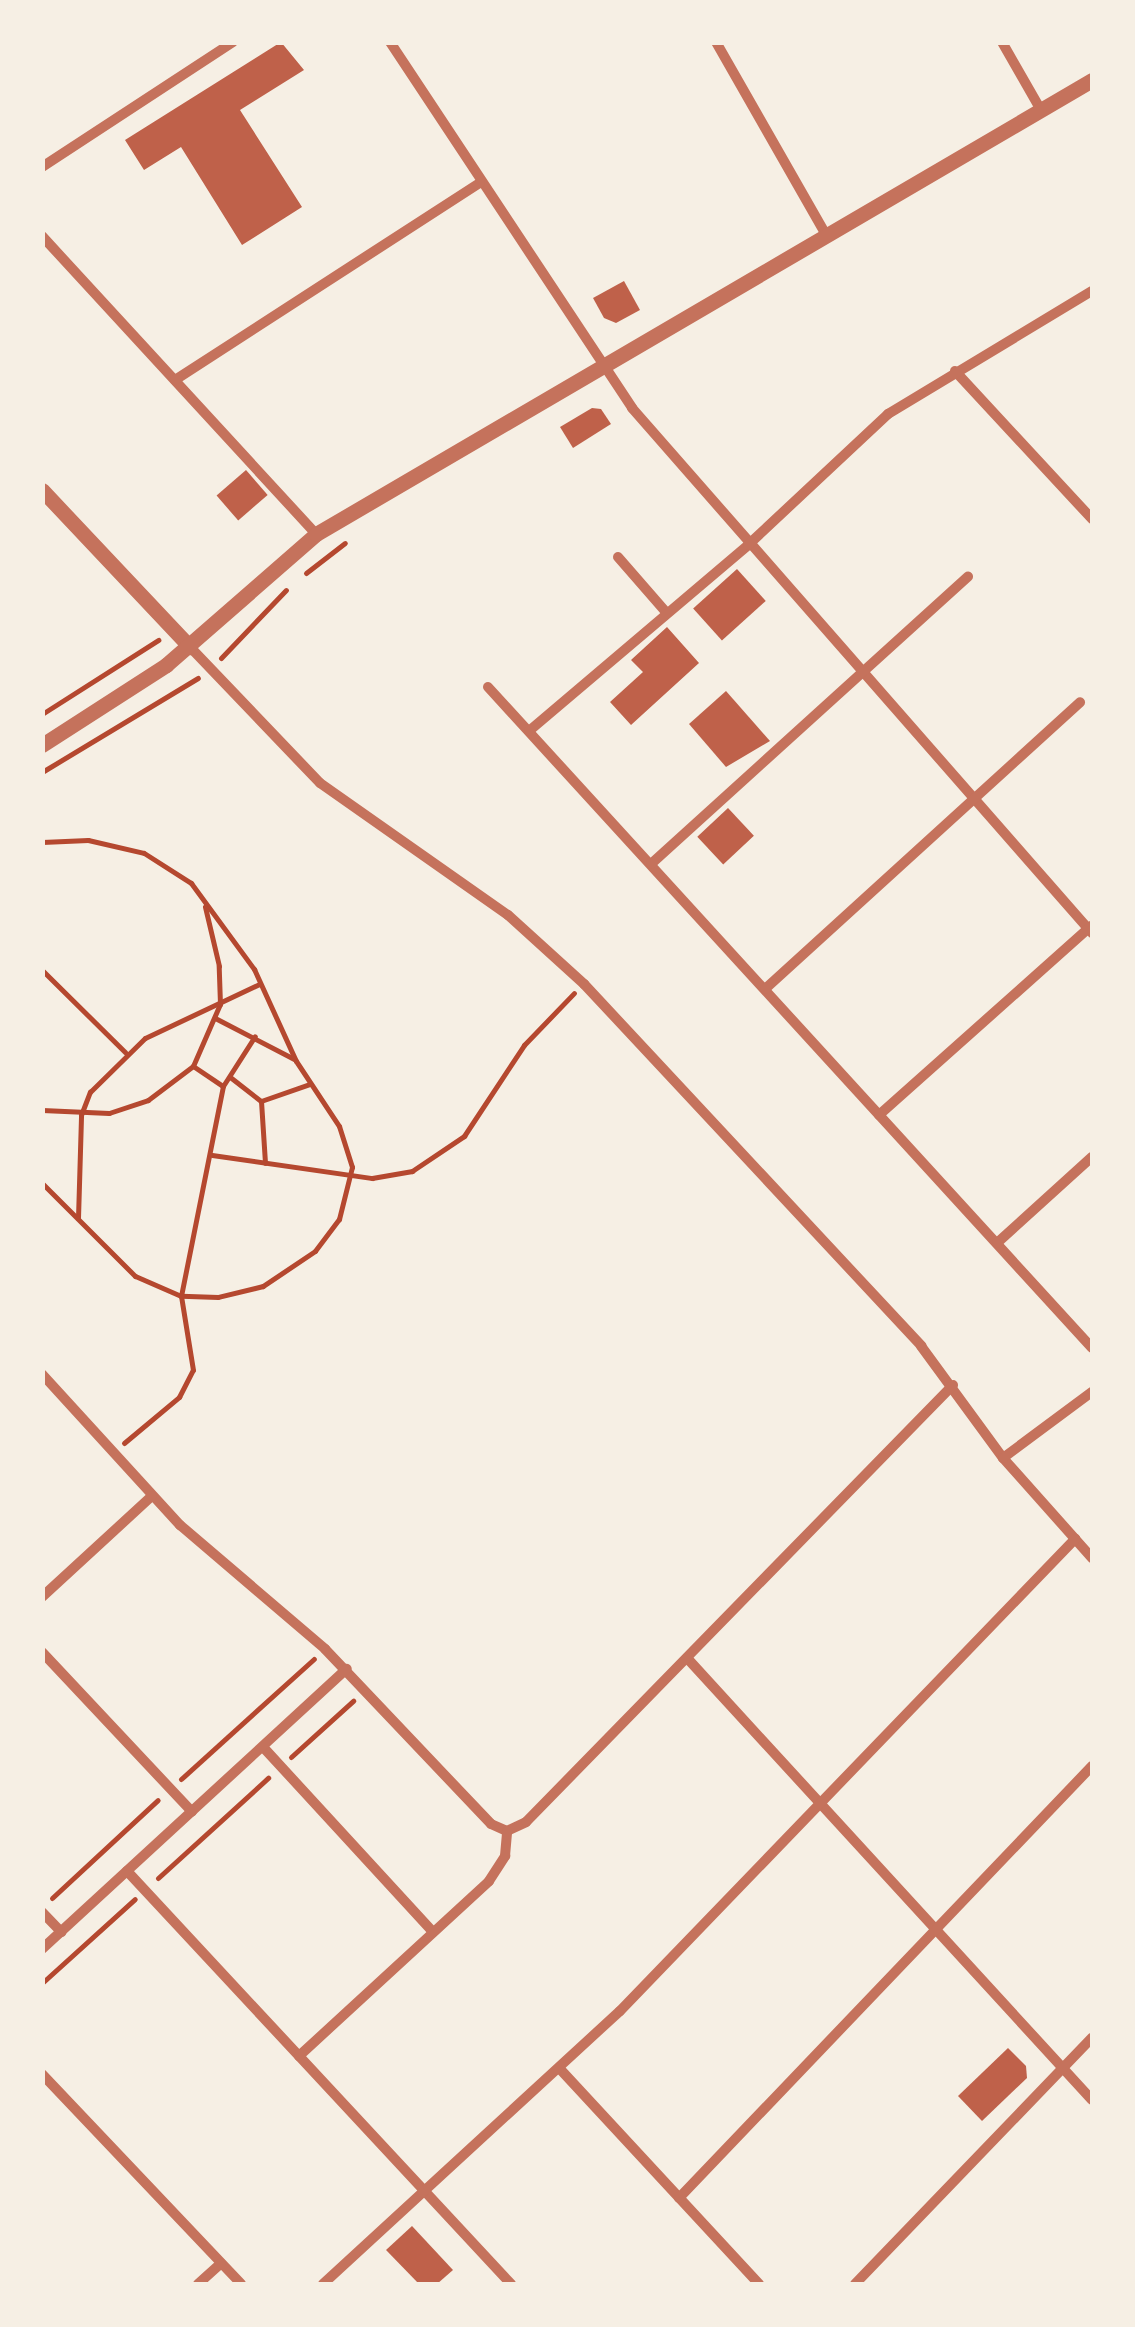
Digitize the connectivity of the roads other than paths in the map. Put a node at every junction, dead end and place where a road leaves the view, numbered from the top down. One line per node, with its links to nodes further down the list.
1 (233, 42): 7 (street)
2 (390, 42): 8 (street)
3 (716, 42): 10 (street)
4 (1002, 42): 6 (street)
5 (1092, 80): 6 (street)
6 (1041, 110): 10 (street)
7 (42, 167)
8 (480, 183): 13 (street); 15 (street)
9 (42, 236): 15 (street)
10 (826, 236): 13 (street)
11 (1088, 294): 12 (street); 14 (street)
12 (1092, 306)
13 (601, 367): 18 (street); 19 (street)
14 (955, 371): 17 (street); 19 (street)
15 (175, 380): 18 (street)
16 (42, 490): 23 (street)
17 (1092, 519)
18 (316, 534): 23 (street)
19 (748, 545): 22 (street); 24 (street)
20 (618, 556): 22 (street)
21 (968, 578): 24 (street)
22 (665, 611): 27 (street)
23 (190, 646): 28 (street); 38 (street)
24 (862, 674): 29 (street); 30 (street)
25 (488, 687): 27 (street)
26 (1080, 702): 29 (street)
27 (529, 731): 30 (street)
28 (42, 744)
29 (973, 799): 31 (street); 32 (street)
30 (651, 864): 32 (street)
31 (1091, 929): 33 (street)
32 (765, 990): 33 (street)
33 (879, 1115): 35 (street)
34 (1092, 1157): 35 (street)
35 (996, 1243): 36 (street)
36 (1092, 1348)
37 (42, 1374): 41 (street)
38 (953, 1385): 40 (street); 46 (street)
39 (1092, 1392): 40 (street)
40 (1003, 1458): 42 (street)
41 (152, 1496): 44 (street); 47 (street)
42 (1075, 1539): 43 (street); 50 (street)
43 (1092, 1558)
44 (42, 1597)
45 (42, 1652): 51 (street)
46 (687, 1658): 50 (street); 52 (street)
47 (347, 1669): 48 (street); 52 (street)
48 (262, 1746): 51 (street); 57 (street)
49 (1092, 1766): 55 (street)
50 (819, 1802): 55 (street); 62 (street)
51 (192, 1812): 53 (street)
52 (508, 1831): 57 (street)
53 (127, 1871): 56 (street); 60 (street)
54 (42, 1912): 56 (street)
55 (936, 1930): 61 (street); 66 (street)
56 (60, 1932): 58 (street)
57 (433, 1932): 60 (street)
58 (42, 1949)
59 (1092, 2038): 61 (street)
60 (299, 2056): 65 (street)
61 (1063, 2068): 64 (street); 73 (street)
62 (560, 2069): 65 (street); 66 (street)
63 (42, 2074): 67 (street)
64 (1092, 2100)
65 (423, 2190): 70 (street); 71 (street)
66 (679, 2198): 72 (street)
67 (221, 2263): 68 (street); 69 (street)
68 (198, 2284)
69 (241, 2284)
70 (324, 2284)
71 (510, 2284)
72 (759, 2284)
73 (855, 2284)

